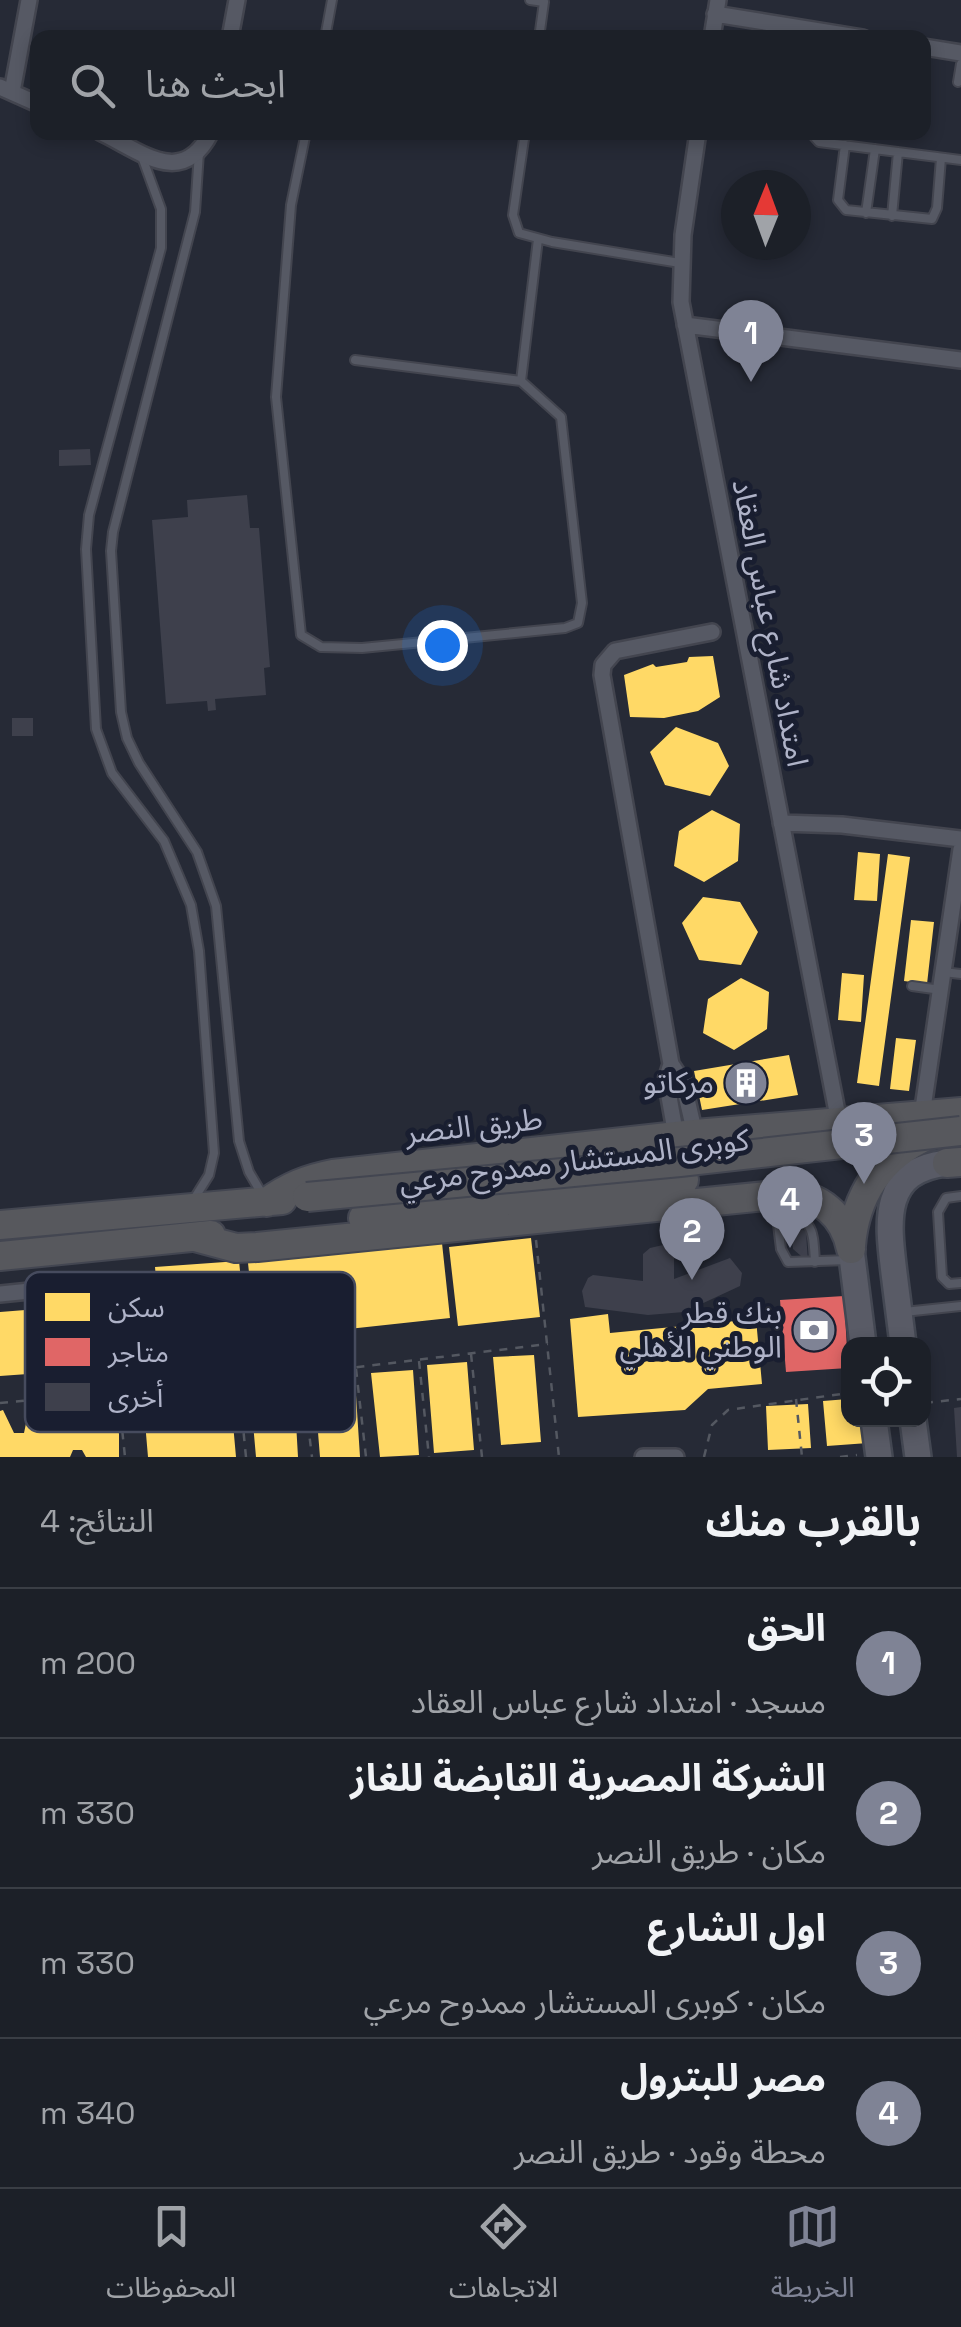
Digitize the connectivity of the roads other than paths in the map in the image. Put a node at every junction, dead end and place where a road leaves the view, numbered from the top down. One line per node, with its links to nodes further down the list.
1 (29, 0): 14 (street)
2 (236, 0): 6 (street)
3 (332, 0): 7 (lane)
4 (530, 0): 8 (lane)
5 (717, 7): 9 (street)
6 (231, 30)
7 (326, 30)
8 (539, 30)
9 (804, 30)
10 (931, 48): 11 (street)
11 (961, 53)
12 (961, 64): 13 (lane)
13 (958, 82)
14 (6, 90): 15 (street)
15 (30, 100)
16 (117, 140): 24 (street)
17 (206, 140): 25 (street)
18 (304, 140): 36 (lane)
19 (524, 140): 31 (lane)
20 (697, 140): 32 (street, امتداد شارع عباس العقاد)
21 (817, 140): 22 (lane)
22 (845, 145): 23 (lane); 29 (lane)
23 (875, 149): 26 (lane); 29 (lane)
24 (139, 150): 25 (street); 57 (lane)
25 (199, 152): 55 (lane)
26 (898, 152): 27 (lane); 30 (lane)
27 (941, 158): 28 (lane); 30 (lane)
28 (961, 160)
29 (866, 213): 30 (lane)
30 (892, 216)
31 (538, 239): 32 (lane); 36 (lane)
32 (680, 263): 33 (street, امتداد شارع عباس العقاد)
33 (685, 325): 35 (street); 38 (street, امتداد شارع عباس العقاد)
34 (356, 360): 36 (lane)
35 (961, 360)
36 (521, 381)
37 (712, 632): 52 (street)
38 (781, 823): 39 (street); 48 (street, امتداد شارع عباس العقاد)
39 (961, 839)
40 (961, 849): 41 (street)
41 (958, 895): 42 (street)
42 (943, 972): 43 (lane); 45 (street)
43 (961, 974)
44 (912, 986): 45 (lane)
45 (941, 990): 47 (street)
46 (961, 1112): 47 (highway, طريق النصر)
47 (922, 1115): 48 (highway, طريق النصر)
48 (839, 1122): 50 (highway, طريق النصر)
49 (961, 1122): 61 (highway)
50 (762, 1128): 52 (highway, طريق النصر); 56 (highway)
51 (961, 1131): 55 (highway, كوبرى المستشار ممدوح مرعي, bridge)
52 (685, 1135): 55 (highway, طريق النصر)
53 (956, 1158): 60 (highway, كوبرى المستشار ممدوح مرعي); 68 (main road)
54 (961, 1196): 64 (lane)
55 (267, 1202): 57 (highway, طريق النصر)
56 (779, 1208): 59 (lane); 60 (highway); 61 (highway); 63 (lane); 63 (lane)
57 (188, 1209): 58 (highway, طريق النصر)
58 (0, 1225)
59 (791, 1232)
60 (195, 1237): 62 (highway)
61 (852, 1254): 63 (lane); 69 (main road)
62 (0, 1256)
63 (815, 1262)
64 (961, 1283)
65 (25, 1291): 66 (street)
66 (0, 1294)
67 (961, 1306): 68 (lane)
68 (899, 1312): 70 (main road)
69 (862, 1337)
70 (903, 1337)
71 (875, 1427): 75 (main road)
72 (914, 1427): 76 (main road)
73 (643, 1457): 74 (street)
74 (676, 1457)
75 (879, 1457)
76 (918, 1457)

